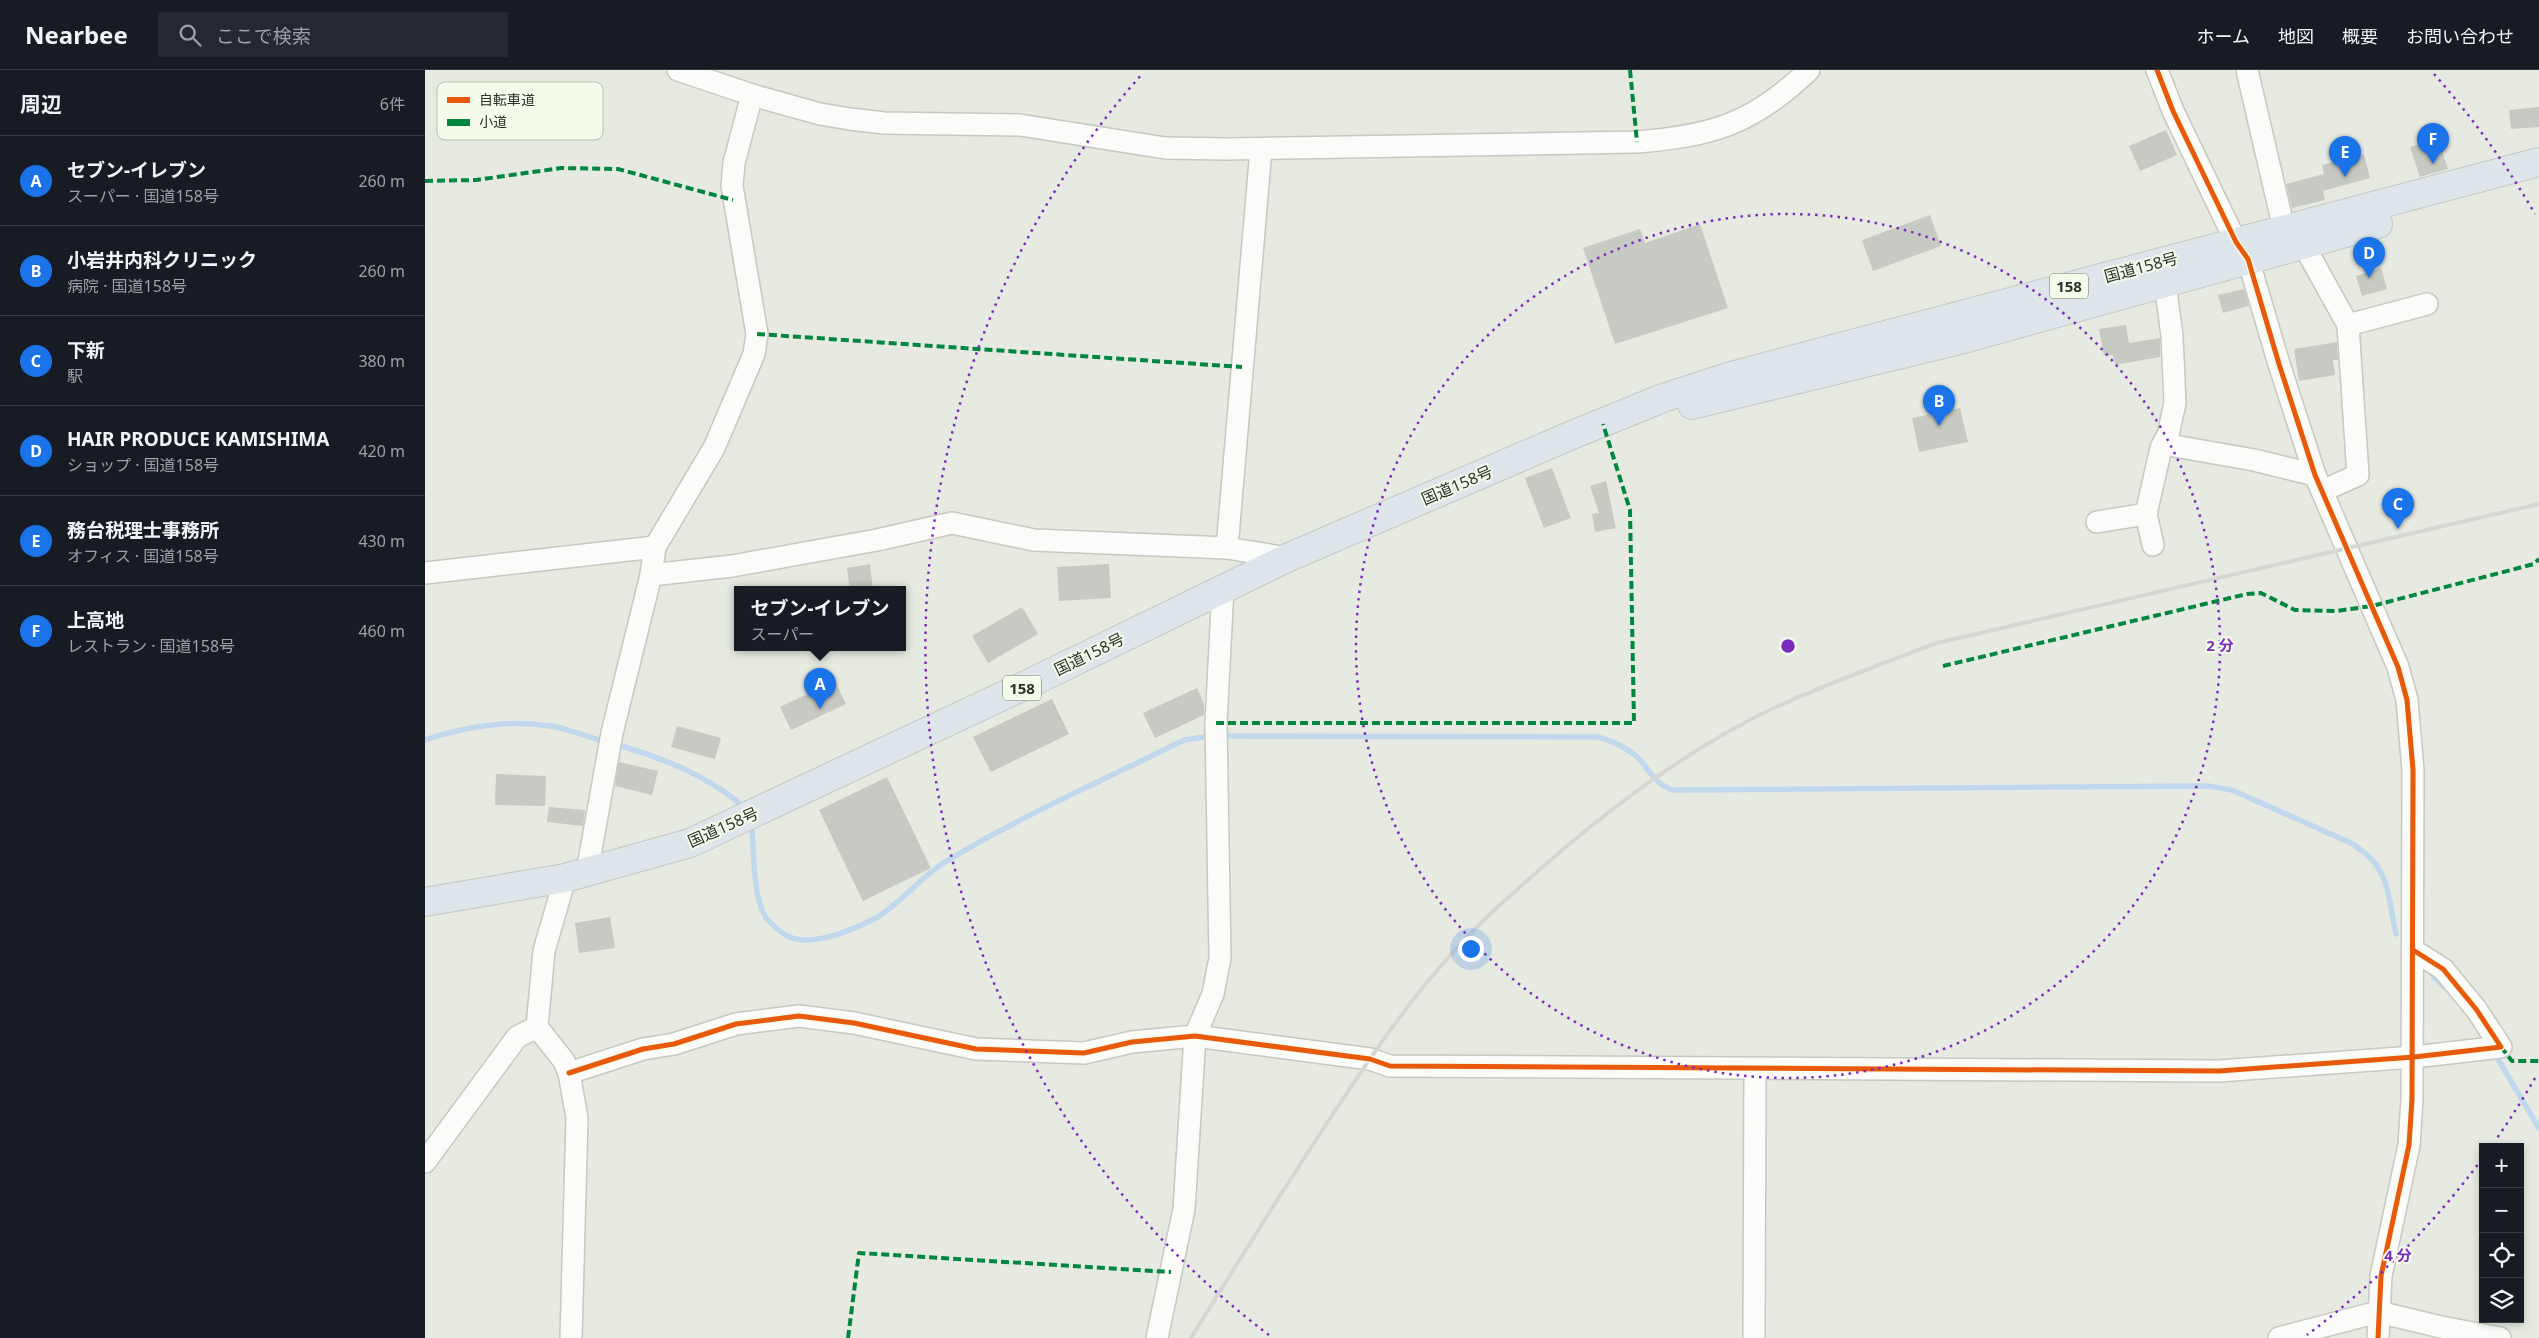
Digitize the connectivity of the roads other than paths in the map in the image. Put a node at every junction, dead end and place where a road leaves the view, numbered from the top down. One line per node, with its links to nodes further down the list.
1 (678, 70): 5 (street)
2 (1809, 70): 6 (street)
3 (2157, 70): 10 (street)
4 (2247, 70): 9 (street)
5 (744, 85): 6 (street); 20 (street)
6 (1261, 149): 21 (street)
7 (2539, 162): 9 (highway, 国道158号 / 158)
8 (2539, 180): 9 (highway, 国道158号 / 158)
9 (2293, 237): 10 (highway, 国道158号 / 158); 13 (street)
10 (2242, 250): 11 (highway, 国道158号 / 158); 14 (highway, 国道158号 / 158); 16 (street)
11 (2165, 283): 14 (highway, 国道158号 / 158); 15 (street)
12 (2427, 304): 13 (street)
13 (2348, 324): 16 (street)
14 (1603, 424): 22 (highway, 国道158号 / 158)
15 (2163, 444): 16 (street); 17 (street)
16 (2319, 483): 28 (street)
17 (2146, 514): 18 (street); 19 (street)
18 (2097, 522)
19 (2153, 545)
20 (655, 547): 23 (street); 24 (street)
21 (1227, 548): 22 (street); 24 (street)
22 (1287, 558): 25 (highway, 国道158号 / 158)
23 (425, 573)
24 (651, 575): 26 (street)
25 (1223, 588): 26 (highway, 国道158号 / 158); 30 (street)
26 (576, 875): 27 (highway, 国道158号 / 158); 29 (street)
27 (425, 902)
28 (2413, 950): 31 (street); 31 (street)
29 (537, 1027): 33 (street); 34 (street)
30 (1195, 1036): 32 (street); 33 (street); 37 (street)
31 (2414, 1057): 32 (street); 35 (street)
32 (1755, 1069): 38 (street)
33 (569, 1073): 36 (street)
34 (425, 1162)
35 (2379, 1312): 39 (street); 40 (street); 41 (street)
36 (571, 1338)
37 (1157, 1338)
38 (1754, 1338)
39 (2279, 1338)
40 (2378, 1338)
41 (2500, 1338)

